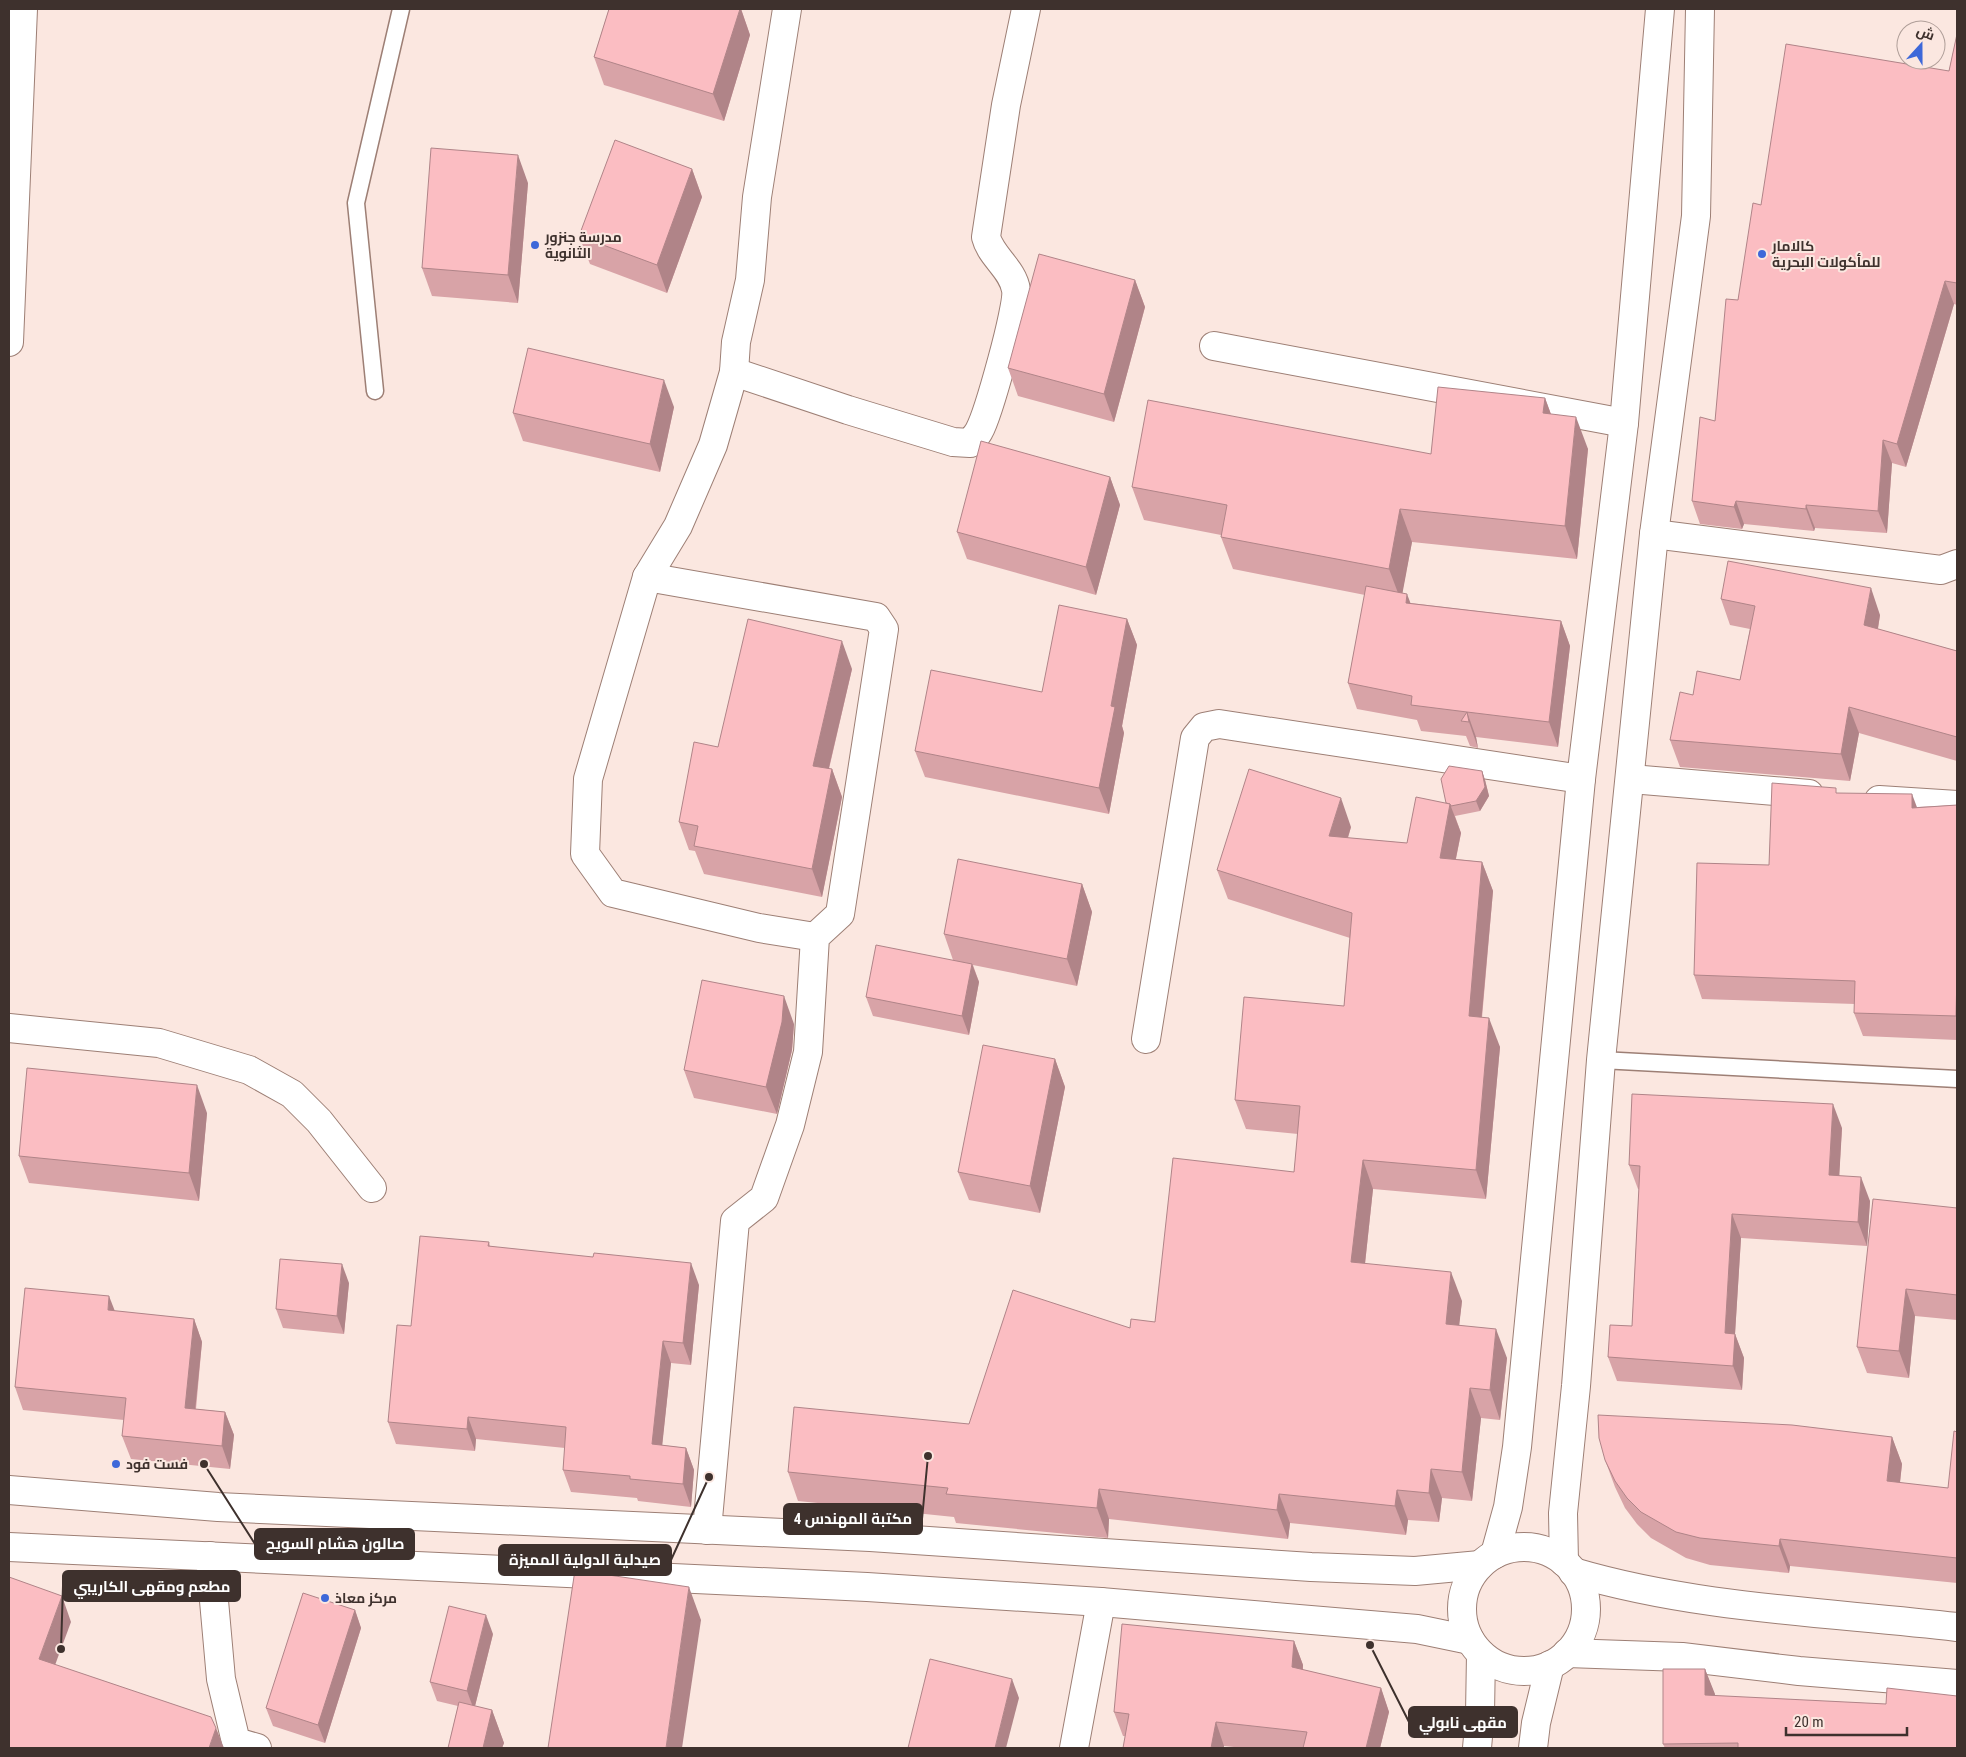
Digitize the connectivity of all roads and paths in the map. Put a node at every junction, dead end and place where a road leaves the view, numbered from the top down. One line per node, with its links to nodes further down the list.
1 (23, 9): 7 (street)
2 (401, 9): 10 (lane)
3 (787, 9): 9 (street)
4 (1026, 9): 9 (street)
5 (1660, 9): 11 (street)
6 (1700, 9): 12 (street)
7 (9, 342)
8 (1214, 346): 11 (street)
9 (734, 372): 14 (street)
10 (375, 391)
11 (1624, 422): 15 (street)
12 (1654, 534): 13 (street); 16 (street)
13 (1957, 564)
14 (647, 577): 18 (street); 18 (street)
15 (1581, 779): 20 (street); 28 (street)
16 (1631, 779): 17 (street); 21 (street)
17 (1957, 805)
18 (815, 938): 25 (street)
19 (9, 1028): 23 (street)
20 (1146, 1039)
21 (1601, 1060): 22 (lane); 29 (street)
22 (1957, 1079)
23 (372, 1188)
24 (9, 1490): 25 (street)
25 (707, 1530): 28 (street)
26 (9, 1547): 27 (street)
27 (210, 1556): 30 (street); 35 (street)
28 (1488, 1560): 29 (street); 32 (street)
29 (1569, 1567): 31 (street); 33 (street)
30 (1101, 1602): 32 (street); 36 (street)
31 (1957, 1627)
32 (1476, 1647): 33 (street); 37 (street)
33 (1558, 1659): 34 (street); 38 (street)
34 (1957, 1684)
35 (242, 1746)
36 (1074, 1748)
37 (1477, 1748)
38 (1533, 1748)

